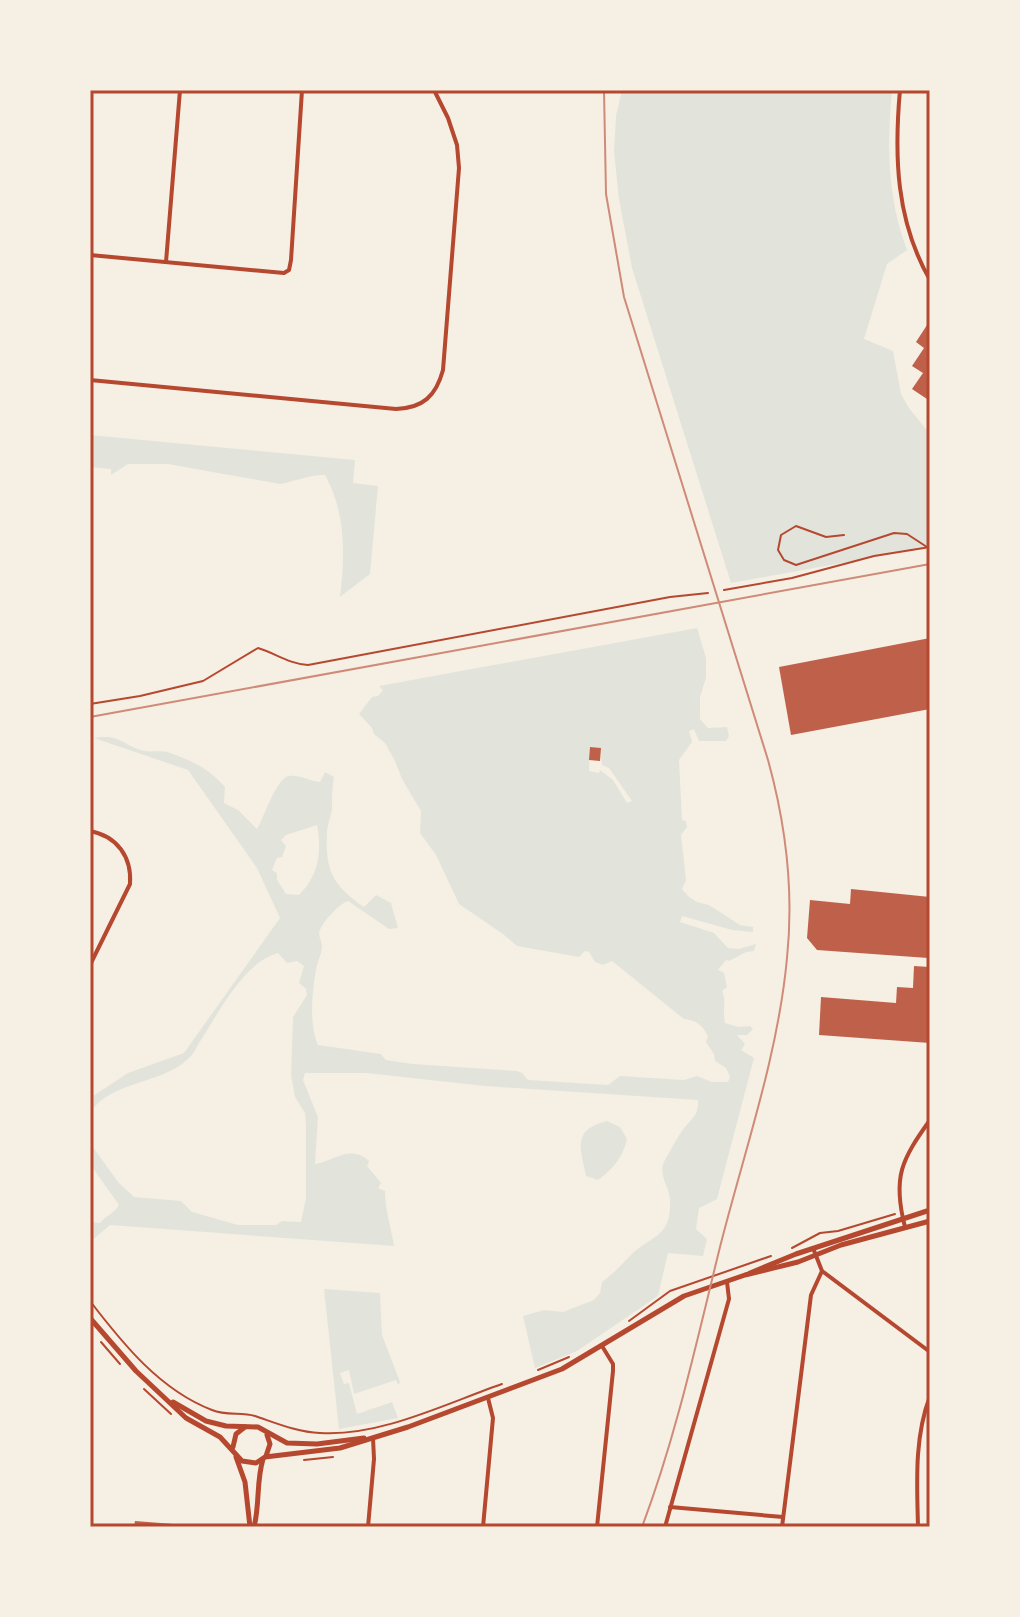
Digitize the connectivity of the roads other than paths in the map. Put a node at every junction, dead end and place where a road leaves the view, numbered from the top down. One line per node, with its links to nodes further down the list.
1 (180, 90): 6 (street)
2 (302, 90): 6 (street)
3 (434, 90): 8 (street)
4 (900, 90): 7 (street)
5 (90, 255): 6 (street)
6 (166, 262)
7 (930, 280)
8 (90, 380)
9 (90, 831): 10 (street)
10 (90, 965)
11 (930, 1120): 12 (street)
12 (925, 1127): 13 (street); 15 (street)
13 (930, 1131)
14 (930, 1210): 15 (street)
15 (903, 1219): 17 (street); 18 (street)
16 (930, 1221): 17 (street)
17 (905, 1227): 18 (street)
18 (814, 1251): 19 (street); 20 (street)
19 (822, 1271): 23 (street); 34 (street)
20 (727, 1282): 22 (street); 33 (street)
21 (90, 1318): 24 (street)
22 (602, 1346): 26 (street); 38 (street)
23 (930, 1352)
24 (163, 1396): 27 (street); 30 (street)
25 (930, 1396): 41 (street)
26 (488, 1398): 29 (street); 37 (street)
27 (249, 1426): 28 (street); 30 (street)
28 (266, 1433): 29 (street); 32 (street)
29 (373, 1437): 32 (street); 36 (street)
30 (233, 1448): 31 (street)
31 (236, 1456): 32 (street); 35 (street)
32 (264, 1458): 35 (street)
33 (670, 1507): 34 (street); 39 (street)
34 (784, 1517): 40 (street)
35 (252, 1527)
36 (368, 1527)
37 (483, 1527)
38 (597, 1527)
39 (665, 1527)
40 (782, 1527)
41 (918, 1527)

